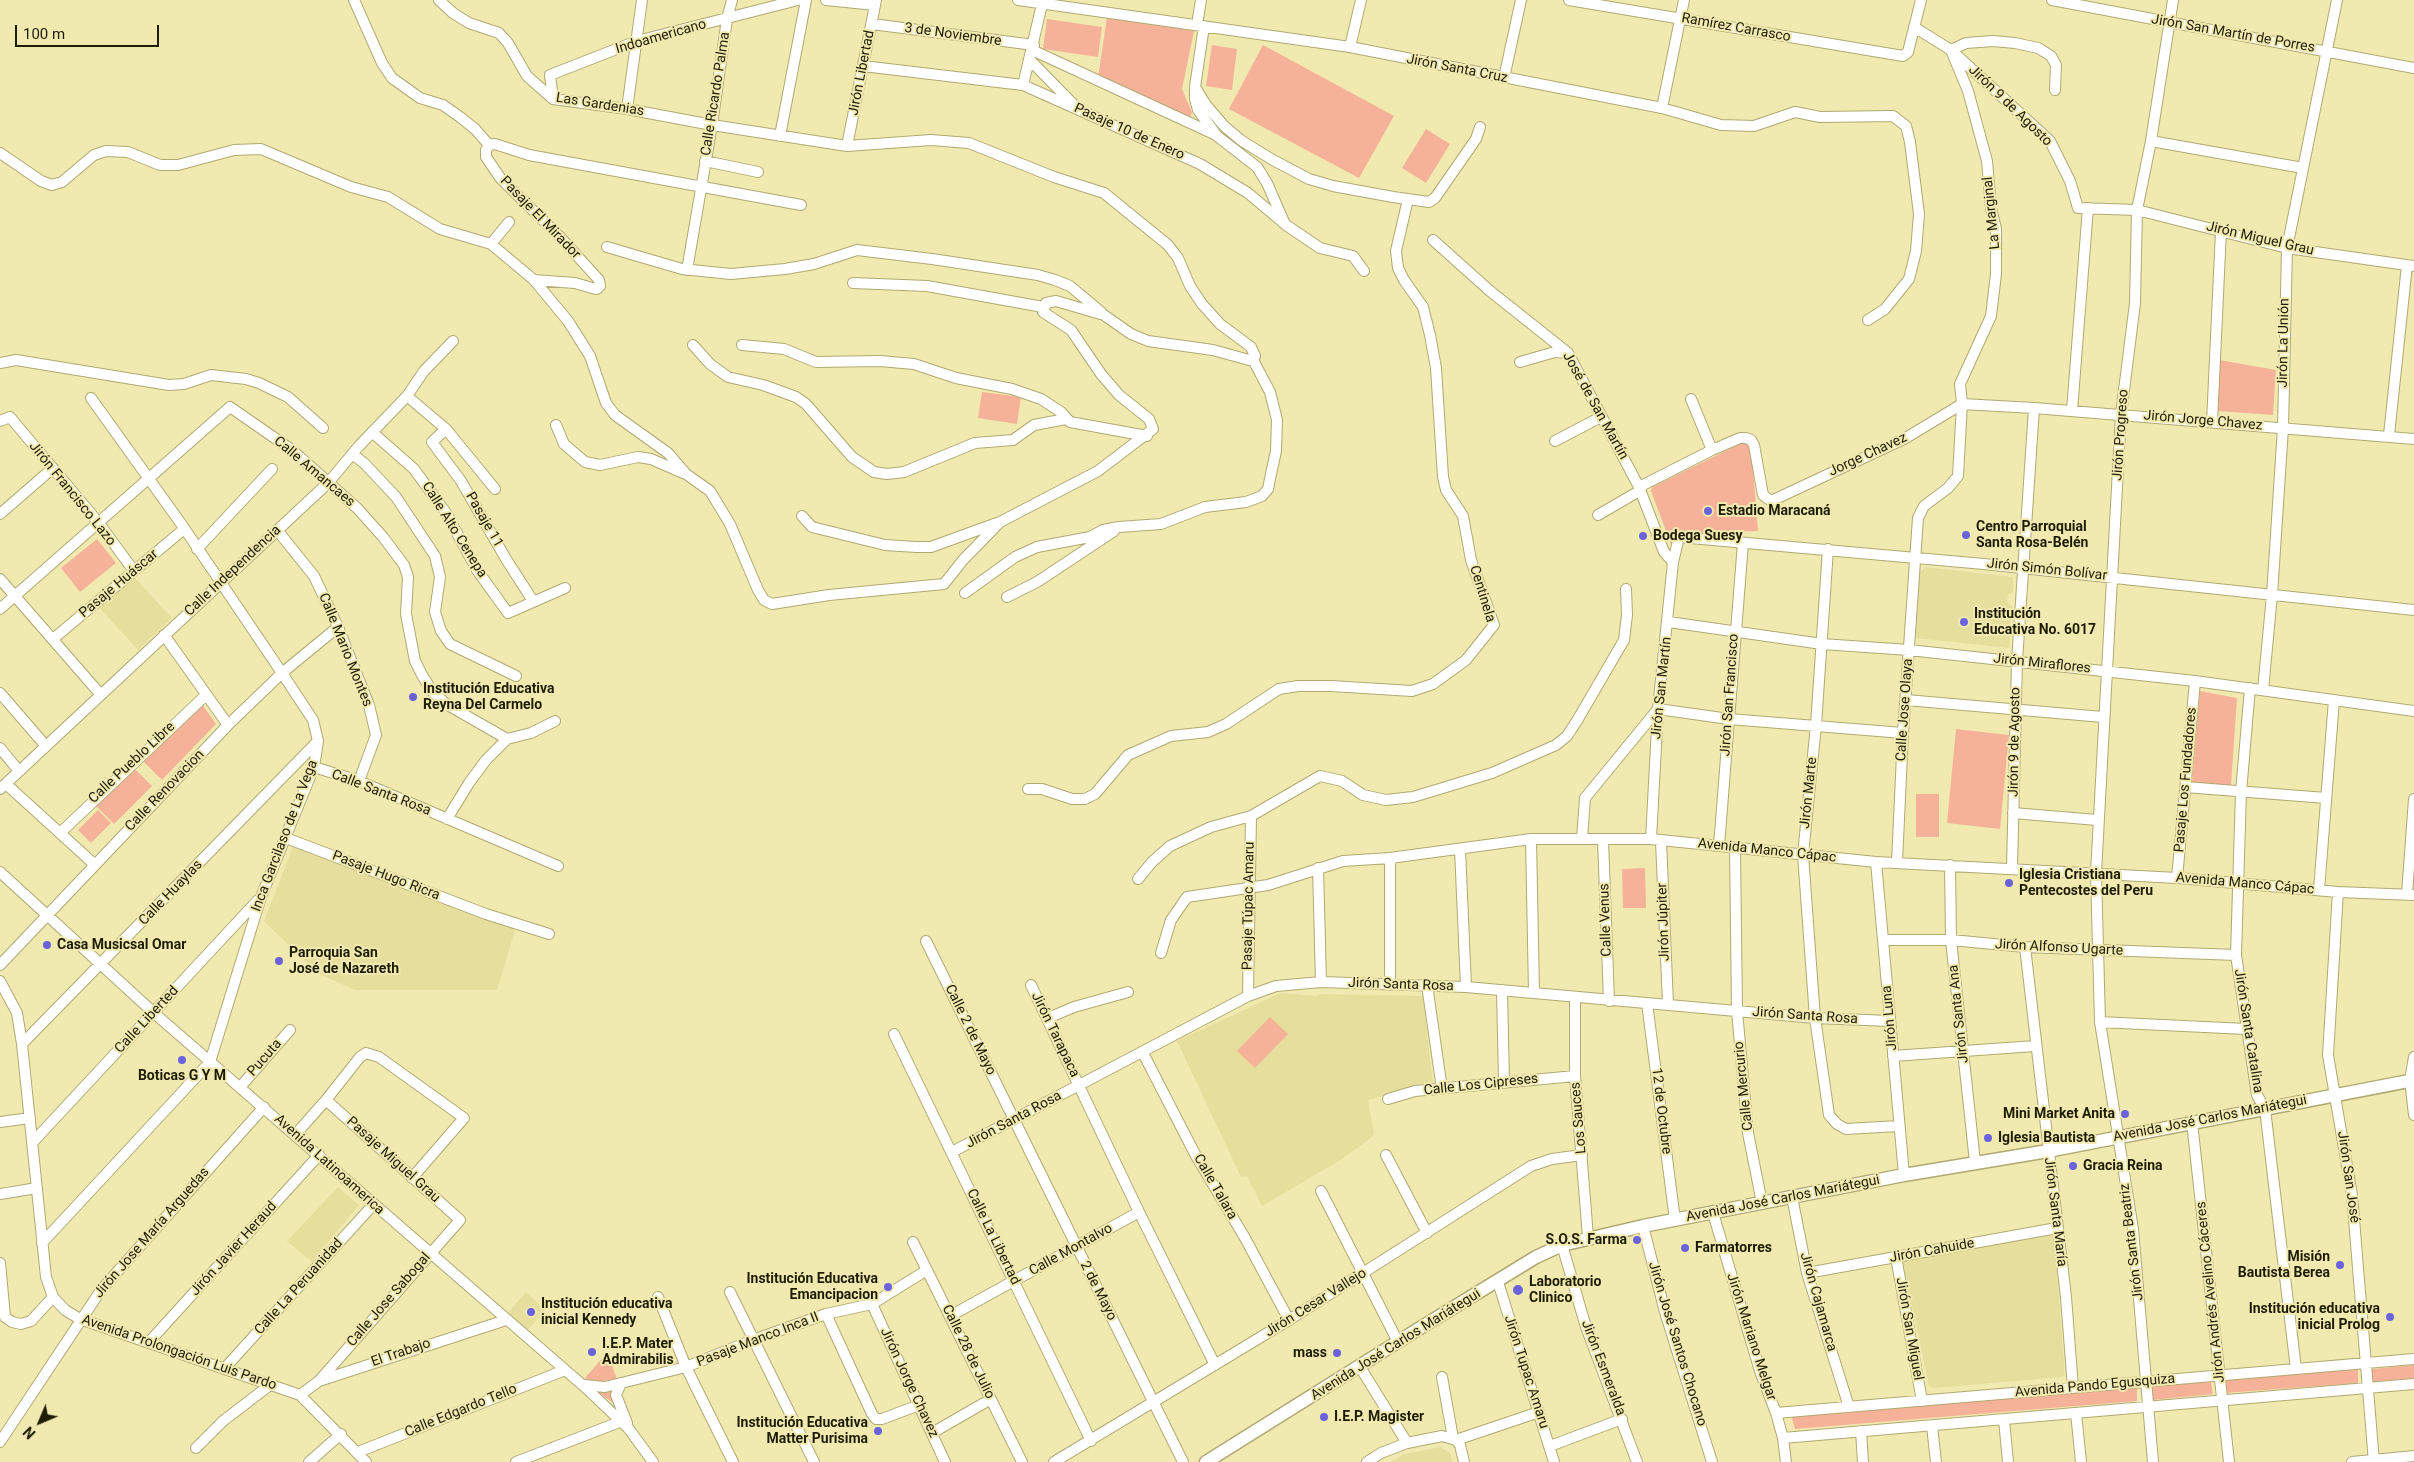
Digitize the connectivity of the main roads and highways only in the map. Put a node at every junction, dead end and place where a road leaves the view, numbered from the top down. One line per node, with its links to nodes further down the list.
1 (2412, 1080): 2 (main road, Avenida José Carlos Mariátegui)
2 (1206, 1462)

